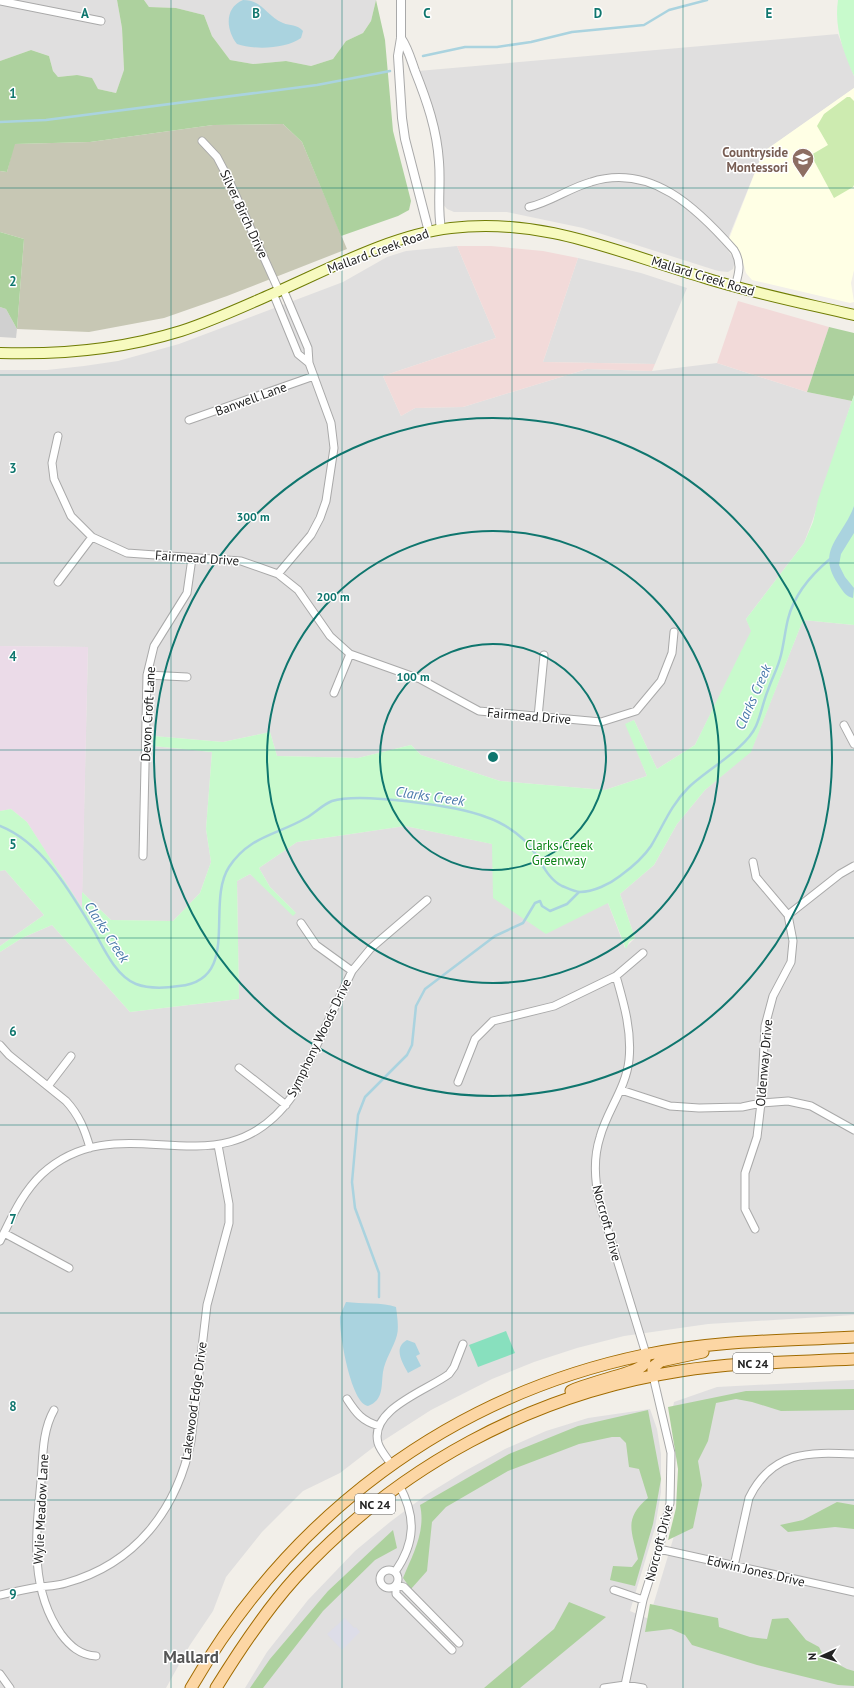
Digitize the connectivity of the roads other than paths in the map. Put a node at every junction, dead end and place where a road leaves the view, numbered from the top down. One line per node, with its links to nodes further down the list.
1 (401, 0): 4 (street)
2 (0, 1): 3 (street)
3 (101, 21)
4 (401, 38): 7 (street); 8 (street)
5 (202, 141): 10 (street, Silver Birch Drive)
6 (529, 207): 9 (street)
7 (441, 229): 8 (main road, Mallard Creek Road); 9 (main road, Mallard Creek Road)
8 (429, 232): 10 (main road, Mallard Creek Road)
9 (735, 287): 11 (main road, Mallard Creek Road)
10 (278, 291): 12 (main road, Mallard Creek Road); 13 (street, Silver Birch Drive); 13 (street, Silver Birch Drive)
11 (854, 315)
12 (0, 353)
13 (309, 363): 14 (street, Silver Birch Drive)
14 (314, 376): 15 (street, Banwell Lane); 19 (street, Silver Birch Drive)
15 (189, 420)
16 (58, 436): 17 (street, Fairmead Drive)
17 (92, 537): 18 (street, Fairmead Drive); 20 (street)
18 (192, 558): 19 (street, Fairmead Drive); 24 (street, Devon Croft Lane)
19 (278, 574): 22 (street, Fairmead Drive)
20 (58, 582)
21 (674, 632): 27 (street, Fairmead Drive)
22 (350, 654): 26 (street); 27 (street, Fairmead Drive)
23 (544, 655): 27 (street)
24 (147, 675): 25 (street); 30 (street, Devon Croft Lane)
25 (187, 677)
26 (334, 693)
27 (538, 717)
28 (844, 724): 29 (street)
29 (854, 744)
30 (143, 856)
31 (753, 862): 34 (street, Oldenway Drive)
32 (854, 866): 34 (street)
33 (428, 900): 37 (street, Symphony Woods Drive)
34 (788, 915): 45 (street, Oldenway Drive)
35 (301, 923): 37 (street)
36 (643, 953): 38 (street)
37 (352, 971): 46 (street, Symphony Woods Drive)
38 (616, 976): 42 (street); 44 (street, Norcroft Drive)
39 (0, 1045): 43 (street)
40 (71, 1056): 43 (street)
41 (239, 1068): 46 (street)
42 (458, 1082)
43 (48, 1086): 49 (street)
44 (621, 1090): 45 (street); 57 (street, Norcroft Drive)
45 (761, 1103): 47 (street); 50 (street, Oldenway Drive)
46 (286, 1105): 48 (street, Symphony Woods Drive)
47 (854, 1130)
48 (218, 1145): 49 (street, Symphony Woods Drive); 71 (street, Lakewood Edge Drive)
49 (90, 1148): 51 (street, Symphony Woods Drive)
50 (755, 1229)
51 (4, 1233): 52 (street, Symphony Woods Drive); 53 (street)
52 (0, 1241)
53 (69, 1268)
54 (854, 1337): 56 (main road, NC 24)
55 (460, 1344): 63 (street)
56 (734, 1344): 57 (main road, NC 24); 59 (main road)
57 (646, 1354): 61 (main road); 65 (main road, NC 24)
58 (854, 1359): 59 (main road, NC 24)
59 (653, 1376): 61 (main road, NC 24); 67 (street, Norcroft Drive)
60 (347, 1403): 63 (street)
61 (541, 1408): 66 (main road, NC 24)
62 (54, 1410): 71 (street, Wylie Meadow Lane)
63 (378, 1426): 65 (street)
64 (854, 1454): 68 (street)
65 (391, 1464): 82 (main road, NC 24)
66 (399, 1485): 69 (street); 83 (main road, NC 24)
67 (659, 1549): 68 (street, Edwin Jones Drive); 75 (street, Norcroft Drive)
68 (734, 1566): 73 (street, Edwin Jones Drive)
69 (396, 1572): 70 (street); 70 (street)
70 (396, 1585): 76 (street); 77 (street)
71 (40, 1587): 74 (street, Lakewood Edge Drive); 78 (street, Wylie Meadow Lane)
72 (614, 1590): 75 (street)
73 (854, 1592)
74 (0, 1595)
75 (643, 1600): 80 (street, Norcroft Drive)
76 (459, 1643)
77 (452, 1650)
78 (96, 1656)
79 (0, 1674): 81 (street)
80 (625, 1685): 84 (street); 85 (street)
81 (10, 1688)
82 (191, 1688)
83 (216, 1688)
84 (604, 1688)
85 (642, 1688)

